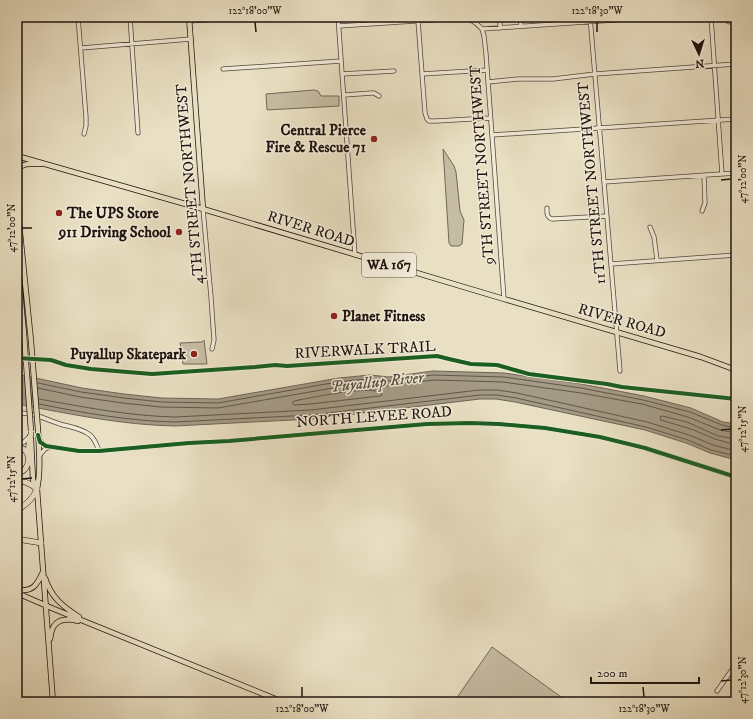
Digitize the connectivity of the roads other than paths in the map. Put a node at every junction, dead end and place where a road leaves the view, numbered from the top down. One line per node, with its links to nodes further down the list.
1 (78, 17): 21 (street)
2 (130, 17): 20 (street)
3 (244, 17): 11 (street)
4 (338, 17): 15 (street)
5 (500, 17): 17 (street)
6 (520, 17): 16 (street)
7 (590, 17): 14 (street, 11TH STREET NORTHWEST)
8 (659, 17): 14 (street)
9 (711, 17): 24 (street)
10 (455, 18): 13 (street); 18 (street)
11 (190, 19): 19 (main road, 4TH STREET NORTHWEST)
12 (406, 19): 13 (street); 15 (street)
13 (418, 21): 29 (street)
14 (591, 22): 16 (street); 30 (street, 11TH STREET NORTHWEST)
15 (339, 26): 22 (street)
16 (521, 26): 17 (street)
17 (500, 28): 18 (street)
18 (482, 30): 26 (street, 9TH STREET NORTHWEST)
19 (191, 40): 20 (street); 50 (main road, 4TH STREET NORTHWEST)
20 (132, 44): 21 (street); 38 (street)
21 (81, 48): 39 (street)
22 (341, 61): 25 (street); 28 (street)
23 (736, 64): 24 (street)
24 (715, 66): 30 (street); 36 (street)
25 (223, 68)
26 (487, 70): 29 (street); 31 (street, 9TH STREET NORTHWEST)
27 (394, 71): 28 (street)
28 (342, 74): 32 (street)
29 (422, 74): 34 (street)
30 (595, 74): 31 (street); 37 (street, 11TH STREET NORTHWEST)
31 (488, 82): 34 (street, 9TH STREET NORTHWEST)
32 (344, 95): 33 (street); 54 (street)
33 (379, 96)
34 (490, 118): 40 (street, 9TH STREET NORTHWEST)
35 (736, 119): 36 (street)
36 (718, 120): 37 (street); 45 (street)
37 (599, 127): 40 (street); 47 (street, 11TH STREET NORTHWEST)
38 (138, 133)
39 (84, 134)
40 (492, 135): 59 (street, 9TH STREET NORTHWEST)
41 (17, 156): 42 (main road, RIVER ROAD / WA 167)
42 (51, 165): 43 (main road, WA 167); 50 (main road, RIVER ROAD / WA 167)
43 (17, 170)
44 (736, 173): 45 (street)
45 (722, 174): 46 (street)
46 (704, 175): 47 (street); 51 (street)
47 (604, 182): 52 (street, 11TH STREET NORTHWEST)
48 (17, 203): 65 (main road, bridge)
49 (547, 208): 52 (street)
50 (203, 209): 54 (main road, RIVER ROAD / WA 167); 61 (street, 4TH STREET NORTHWEST)
51 (702, 211)
52 (607, 216): 58 (street, 11TH STREET NORTHWEST)
53 (650, 227): 57 (street)
54 (355, 255): 59 (main road, RIVER ROAD / WA 167)
55 (736, 255): 57 (street)
56 (17, 260): 66 (main road, bridge)
57 (656, 260): 58 (street)
58 (611, 264): 60 (street, 11TH STREET NORTHWEST)
59 (504, 299): 60 (main road, RIVER ROAD / WA 167)
60 (616, 332): 62 (main road, RIVER ROAD / WA 167); 63 (street, 11TH STREET NORTHWEST)
61 (212, 349)
62 (736, 370)
63 (620, 371)
64 (17, 413): 69 (street)
65 (38, 432): 68 (street, NORTH LEVEE ROAD); 71 (main road)
66 (31, 433): 67 (street); 70 (highway); 75 (main road)
67 (17, 445): 70 (highway)
68 (55, 447): 69 (street, NORTH LEVEE ROAD); 71 (street)
69 (99, 451): 73 (street, NORTH LEVEE ROAD)
70 (28, 456): 72 (highway)
71 (39, 458): 75 (main road)
72 (17, 474)
73 (736, 477)
74 (17, 480): 75 (highway)
75 (36, 489): 76 (highway); 78 (main road)
76 (17, 510)
77 (17, 539): 78 (highway)
78 (41, 543): 79 (main road)
79 (43, 570): 80 (main road); 81 (main road); 82 (main road)
80 (17, 592): 81 (main road)
81 (46, 606): 82 (main road); 84 (main road)
82 (88, 623): 83 (main road)
83 (100, 627): 84 (main road); 88 (main road)
84 (49, 647): 87 (main road)
85 (736, 664): 86 (street)
86 (717, 691)
87 (53, 702)
88 (283, 702)

